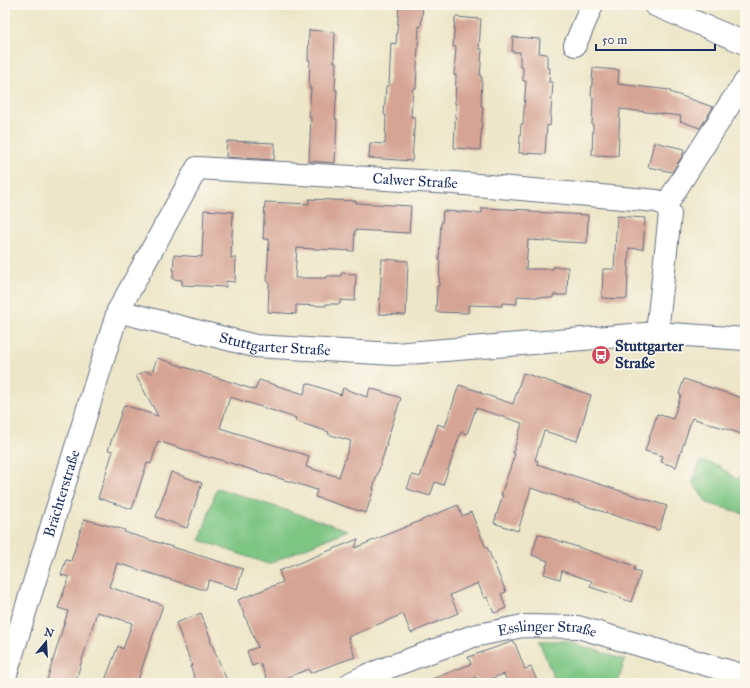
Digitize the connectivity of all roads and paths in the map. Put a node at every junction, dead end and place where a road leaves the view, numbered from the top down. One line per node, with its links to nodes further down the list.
1 (592, 5): 4 (street)
2 (655, 5): 3 (street)
3 (745, 43)
4 (575, 45)
5 (745, 82): 6 (street)
6 (666, 205): 7 (street, Calwer Straße); 8 (street)
7 (118, 311): 8 (street, Stuttgarter Straße); 11 (street, Brächterstraße)
8 (658, 333): 9 (street, Stuttgarter Straße)
9 (745, 339)
10 (745, 676): 12 (street, Esslinger Straße)
11 (5, 677)
12 (351, 683)

